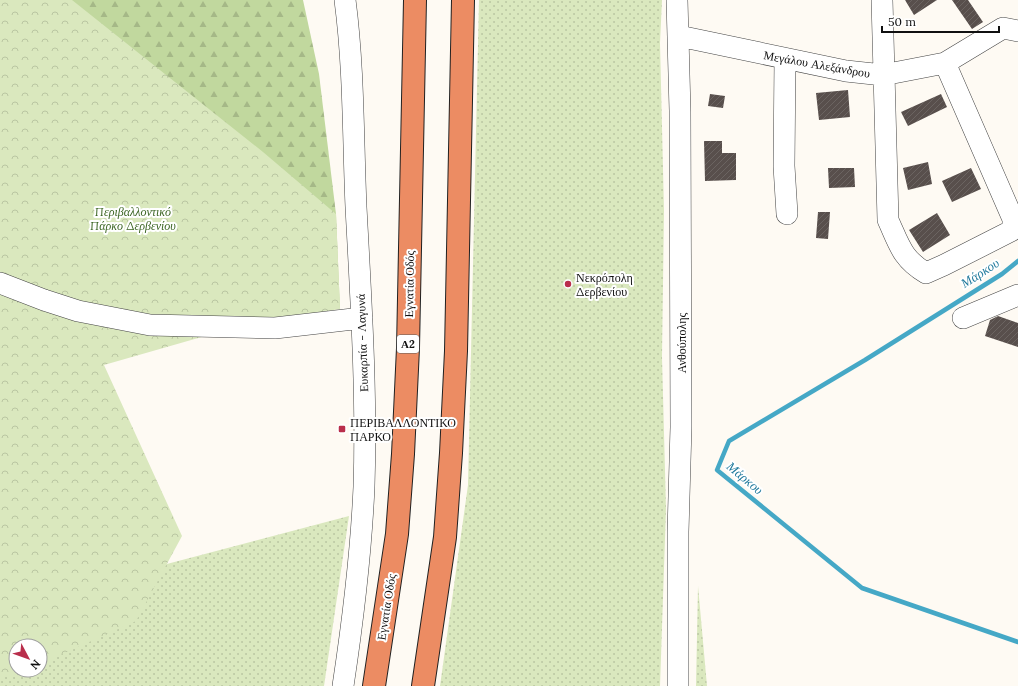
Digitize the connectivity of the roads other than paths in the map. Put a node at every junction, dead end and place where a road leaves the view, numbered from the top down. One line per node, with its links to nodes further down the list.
1 (345, 0): 14 (street, Ευκαρπία - Λαγυνά)
2 (415, 0): 17 (highway, Εγνατία Οδός / Α2)
3 (463, 0): 18 (highway)
4 (677, 0): 7 (street, Ανθούπολης)
5 (882, 0): 10 (street)
6 (1018, 31): 9 (street, Μεγάλου Αλεξάνδρου)
7 (679, 36): 8 (street, Μεγάλου Αλεξάνδρου); 19 (street, Ανθούπολης)
8 (785, 59): 10 (street, Μεγάλου Αλεξάνδρου); 11 (street)
9 (945, 63): 10 (street, Μεγάλου Αλεξάνδρου); 10 (street)
10 (883, 75)
11 (787, 214)
12 (0, 283): 14 (street)
13 (1018, 295): 15 (street)
14 (362, 318): 16 (street, Ευκαρπία - Λαγυνά)
15 (963, 318)
16 (343, 686)
17 (374, 686)
18 (423, 686)
19 (678, 686)

